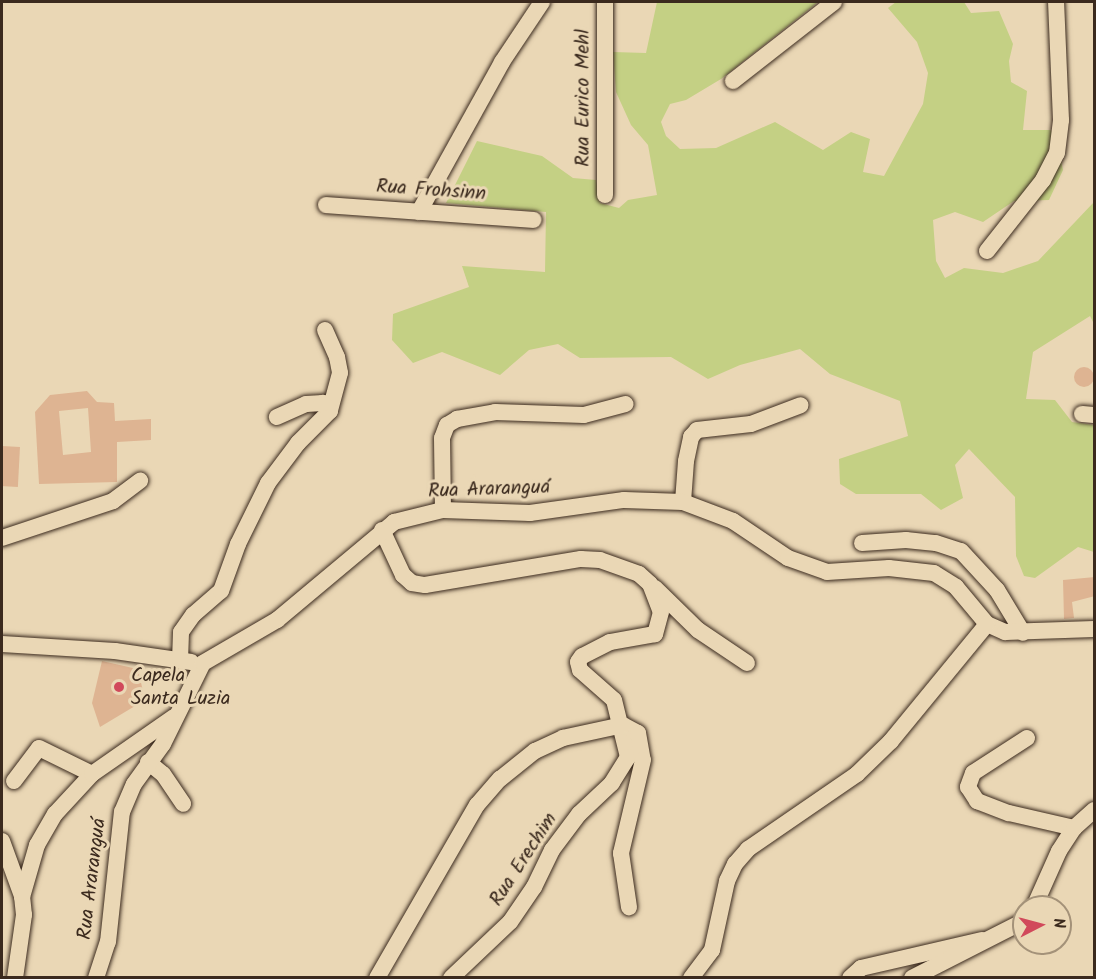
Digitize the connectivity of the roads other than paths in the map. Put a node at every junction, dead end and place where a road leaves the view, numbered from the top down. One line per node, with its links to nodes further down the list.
1 (542, 2): 8 (street)
2 (605, 2): 6 (street, Rua Eurico Mehl)
3 (834, 2): 5 (street)
4 (1056, 2): 10 (street)
5 (733, 81)
6 (605, 195)
7 (326, 205): 8 (street, Rua Frohsinn)
8 (420, 212): 9 (street, Rua Frohsinn)
9 (532, 219)
10 (987, 251)
11 (325, 330): 14 (street)
12 (627, 404): 18 (street)
13 (801, 405): 17 (street)
14 (330, 411): 15 (street); 27 (street)
15 (277, 417)
16 (140, 482): 20 (street)
17 (682, 502): 18 (street, Rua Araranguá); 23 (street, Rua Araranguá)
18 (443, 510): 19 (street, Rua Araranguá)
19 (382, 530): 22 (street); 28 (street, Rua Araranguá)
20 (2, 538)
21 (862, 543): 25 (street)
22 (650, 584): 29 (street); 31 (street)
23 (987, 624): 25 (street); 49 (street)
24 (1092, 631): 25 (street)
25 (1023, 633)
26 (2, 644): 27 (street)
27 (180, 661): 28 (street)
28 (203, 663): 30 (street, Rua Araranguá)
29 (747, 663)
30 (178, 715): 33 (street, Rua Araranguá); 34 (street)
31 (622, 726): 42 (street); 47 (street); 48 (street, Rua Erechim)
32 (1027, 738): 38 (street)
33 (148, 762): 36 (street); 46 (street, Rua Araranguá)
34 (92, 774): 35 (street); 41 (street)
35 (14, 782)
36 (183, 804)
37 (1095, 810): 38 (street)
38 (1074, 828): 40 (street)
39 (2, 841): 41 (street)
40 (1040, 895)
41 (22, 897): 45 (street)
42 (629, 907)
43 (1012, 928): 44 (street)
44 (982, 940): 50 (street); 51 (street)
45 (15, 978)
46 (96, 978)
47 (377, 978)
48 (451, 978)
49 (691, 978)
50 (850, 978)
51 (912, 978)

